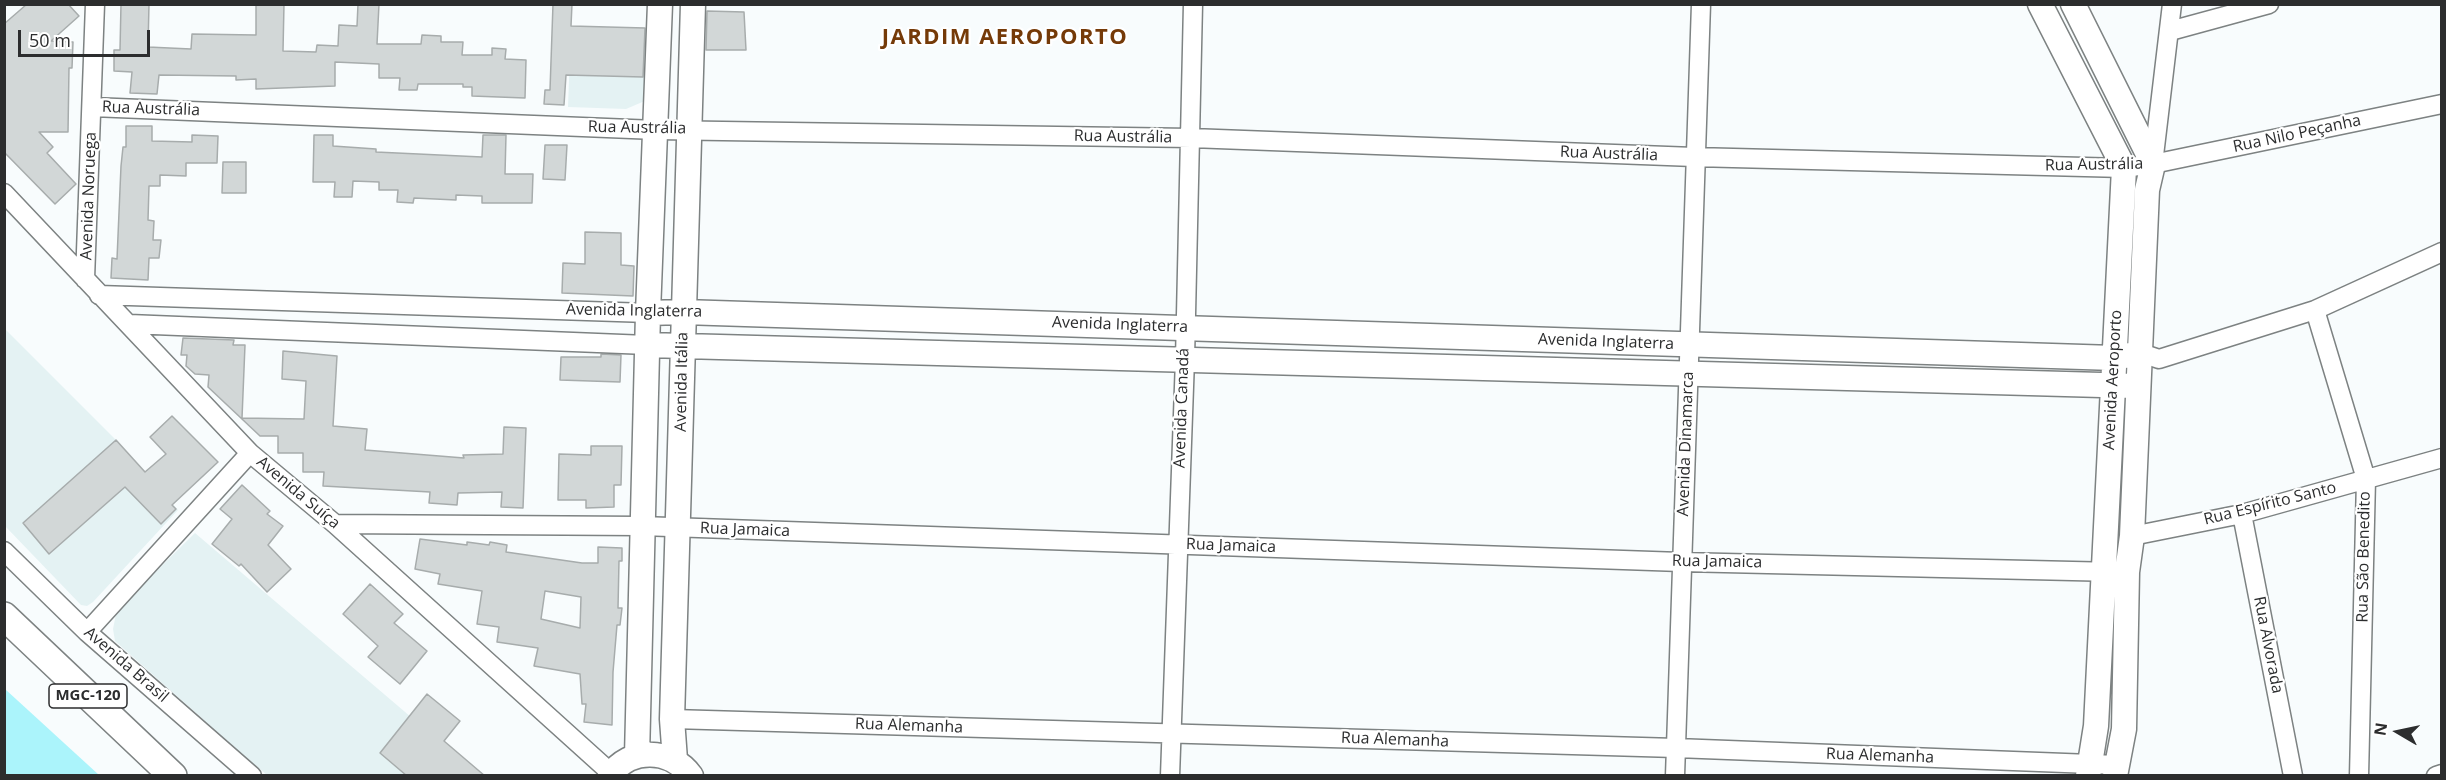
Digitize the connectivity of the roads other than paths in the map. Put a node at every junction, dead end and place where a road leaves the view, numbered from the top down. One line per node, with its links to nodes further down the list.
1 (94, 4): 12 (street, Avenida Noruega)
2 (660, 4): 13 (street)
3 (693, 4): 14 (street, Avenida Itália)
4 (1193, 4): 15 (street, Avenida Canadá)
5 (1701, 4): 16 (street, Avenida Dinamarca)
6 (2040, 4): 18 (street)
7 (2073, 4): 17 (street)
8 (2172, 4): 10 (street)
9 (2269, 4): 10 (street)
10 (2170, 30): 17 (street)
11 (2442, 104): 17 (street, Rua Nilo Peçanha)
12 (92, 107): 13 (street, Rua Austrália); 21 (street, Avenida Noruega)
13 (656, 130): 14 (street, Rua Austrália); 25 (street)
14 (689, 130): 15 (street, Rua Austrália); 24 (street, Avenida Itália)
15 (1191, 138): 16 (street, Rua Austrália); 27 (street, Avenida Canadá)
16 (1694, 157): 18 (street, Rua Austrália); 29 (street, Avenida Dinamarca)
17 (2153, 164): 18 (street, Rua Austrália); 31 (street, Avenida Aeroporto)
18 (2124, 168): 32 (street, Avenida Aeroporto)
19 (4, 193): 21 (street, Avenida Suíça)
20 (2442, 252): 23 (street)
21 (85, 279): 22 (street, Avenida Suíça)
22 (99, 295): 25 (street, Avenida Inglaterra); 26 (street, Avenida Suíça)
23 (2314, 310): 31 (street); 39 (street, Rua São Benedito)
24 (683, 312): 25 (street, Avenida Inglaterra); 27 (street, Avenida Inglaterra); 30 (street, Avenida Itália)
25 (648, 313): 28 (street)
26 (129, 324): 28 (street, Avenida Inglaterra); 37 (street, Avenida Suíça)
27 (1185, 327): 29 (street, Avenida Inglaterra); 33 (street, Avenida Canadá)
28 (647, 345): 30 (street, Avenida Inglaterra); 42 (street)
29 (1689, 345): 32 (street, Avenida Inglaterra); 34 (street, Avenida Dinamarca)
30 (683, 346): 33 (street, Avenida Inglaterra); 43 (street, Avenida Itália)
31 (2150, 356): 32 (street, Avenida Inglaterra); 36 (street, Avenida Aeroporto)
32 (2114, 358): 35 (street, Avenida Aeroporto)
33 (1185, 359): 34 (street, Avenida Inglaterra); 45 (street, Avenida Canadá)
34 (1689, 374): 35 (street, Avenida Inglaterra); 47 (street, Avenida Dinamarca)
35 (2112, 386): 36 (street, Avenida Inglaterra); 48 (street, Avenida Aeroporto)
36 (2138, 386): 44 (street, Avenida Aeroporto)
37 (250, 453): 41 (street, Avenida Suíça); 51 (street)
38 (2442, 458): 39 (street, Rua Espírito Santo)
39 (2366, 479): 40 (street, Rua Espírito Santo); 66 (street, Rua São Benedito)
40 (2242, 514): 44 (street, Rua Espírito Santo); 65 (street, Rua Alvorada)
41 (335, 524): 42 (street, Rua Jamaica); 59 (street, Avenida Suíça)
42 (641, 526): 43 (street, Rua Jamaica); 55 (street)
43 (678, 527): 45 (street, Rua Jamaica); 52 (street, Avenida Itália)
44 (2132, 536): 49 (street, Avenida Aeroporto)
45 (1177, 544): 47 (street, Rua Jamaica); 53 (street, Avenida Canadá)
46 (4, 550): 51 (street, Avenida Brasil)
47 (1681, 562): 48 (street, Rua Jamaica); 54 (street, Avenida Dinamarca)
48 (2102, 571): 49 (street, Rua Jamaica); 57 (street, Avenida Aeroporto)
49 (2127, 572): 58 (street, Avenida Aeroporto)
50 (4, 616): 61 (main road, MGC-120)
51 (87, 632): 62 (street, Avenida Brasil)
52 (672, 719): 53 (street, Rua Alemanha); 56 (street, Avenida Itália)
53 (1171, 733): 54 (street, Rua Alemanha); 63 (street, Avenida Canadá)
54 (1676, 748): 57 (street, Rua Alemanha); 64 (street, Avenida Dinamarca)
55 (637, 756): 56 (street, Avenida Itália); 59 (street)
56 (683, 768)
57 (2089, 770): 58 (street, Rua Alemanha)
58 (2116, 770)
59 (610, 774)
60 (2442, 774): 67 (street)
61 (173, 776)
62 (252, 776)
63 (1170, 776)
64 (1675, 776)
65 (2293, 776)
66 (2359, 776)
67 (2436, 776)

